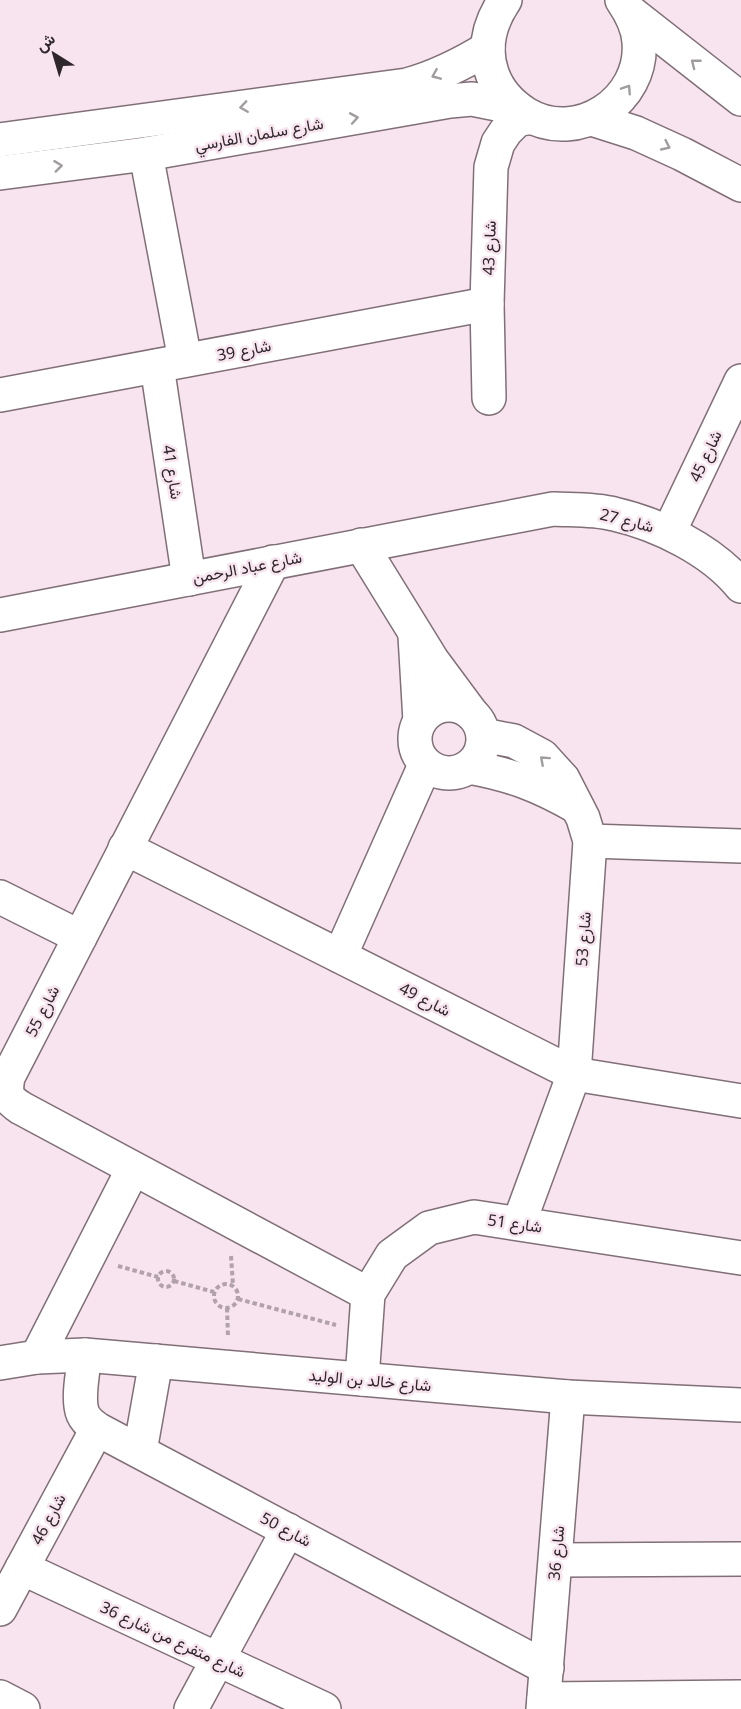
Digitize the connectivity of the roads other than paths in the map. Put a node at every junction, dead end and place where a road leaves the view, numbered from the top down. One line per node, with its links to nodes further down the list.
1 (505, 0): 3 (street)
2 (626, 6): 4 (street, one-way to 2); 6 (street, one-way to 2)
3 (488, 48): 5 (street); 7 (street, شارع سلمان الفارسي, one-way to 7)
4 (741, 99)
5 (524, 113): 6 (street, شارع سلمان الفارسي); 8 (street, شارع سلمان الفارسي, one-way to 5); 11 (street, شارع 43)
6 (591, 119): 10 (street, one-way to 10)
7 (0, 140)
8 (146, 154): 9 (street, شارع سلمان الفارسي, one-way to 8); 12 (street, شارع 41)
9 (0, 173)
10 (741, 185)
11 (487, 304): 12 (street, شارع 39); 15 (street, شارع 43)
12 (171, 363): 14 (street, شارع 39); 20 (street, شارع 41)
13 (741, 381): 17 (street, شارع 45)
14 (0, 395)
15 (489, 398)
16 (495, 519): 17 (street, شارع 27); 18 (street, شارع عباد الرحمن)
17 (669, 532): 21 (street, شارع 27)
18 (361, 545): 19 (street, شارع عباد الرحمن); 23 (street)
19 (273, 562): 20 (street, شارع عباد الرحمن); 31 (street, شارع 55)
20 (189, 579): 22 (street, شارع عباد الرحمن)
21 (741, 586)
22 (0, 615)
23 (414, 631): 24 (street); 25 (street)
24 (420, 721): 25 (street); 26 (street)
25 (477, 725): 27 (street); 28 (street, شارع 53, one-way to 25)
26 (425, 765): 27 (street); 34 (street)
27 (469, 767): 28 (street)
28 (577, 807): 29 (street, شارع 53)
29 (590, 841): 30 (street); 35 (street, شارع 53)
30 (741, 846)
31 (125, 848): 33 (street, شارع 55); 34 (street, شارع 49)
32 (0, 897): 33 (street)
33 (80, 937): 37 (street, شارع 55)
34 (340, 956): 35 (street, شارع 49)
35 (574, 1074): 36 (street, شارع 49); 38 (street, شارع 53)
36 (741, 1101)
37 (133, 1169): 40 (street, شارع 55); 42 (street)
38 (519, 1223): 39 (street, شارع 51); 40 (street, شارع 51)
39 (741, 1258)
40 (368, 1294): 45 (street, شارع 51)
41 (85, 1355): 42 (street, شارع خالد بن الوليد); 43 (street, شارع خالد بن الوليد); 48 (street, شارع 50)
42 (37, 1357): 44 (street, شارع خالد بن الوليد)
43 (156, 1360): 45 (street, شارع خالد بن الوليد); 49 (street)
44 (0, 1363)
45 (362, 1379): 46 (street, شارع خالد بن الوليد)
46 (568, 1397): 47 (street, شارع خالد بن الوليد); 52 (street, شارع 36)
47 (741, 1405)
48 (97, 1429): 49 (street, شارع 50); 53 (street, شارع 46)
49 (140, 1452): 50 (street, شارع 50)
50 (288, 1530): 55 (street); 56 (street, شارع 50)
51 (741, 1559): 52 (street)
52 (556, 1560): 56 (street, شارع 36)
53 (22, 1568): 54 (street, شارع 46); 55 (street, شارع متفرع من شارع 36)
54 (0, 1609)
55 (218, 1660): 60 (street); 61 (street, شارع متفرع من شارع 36)
56 (545, 1692): 58 (street)
57 (0, 1697): 59 (street)
58 (741, 1697)
59 (23, 1709)
60 (191, 1709)
61 (324, 1709)

